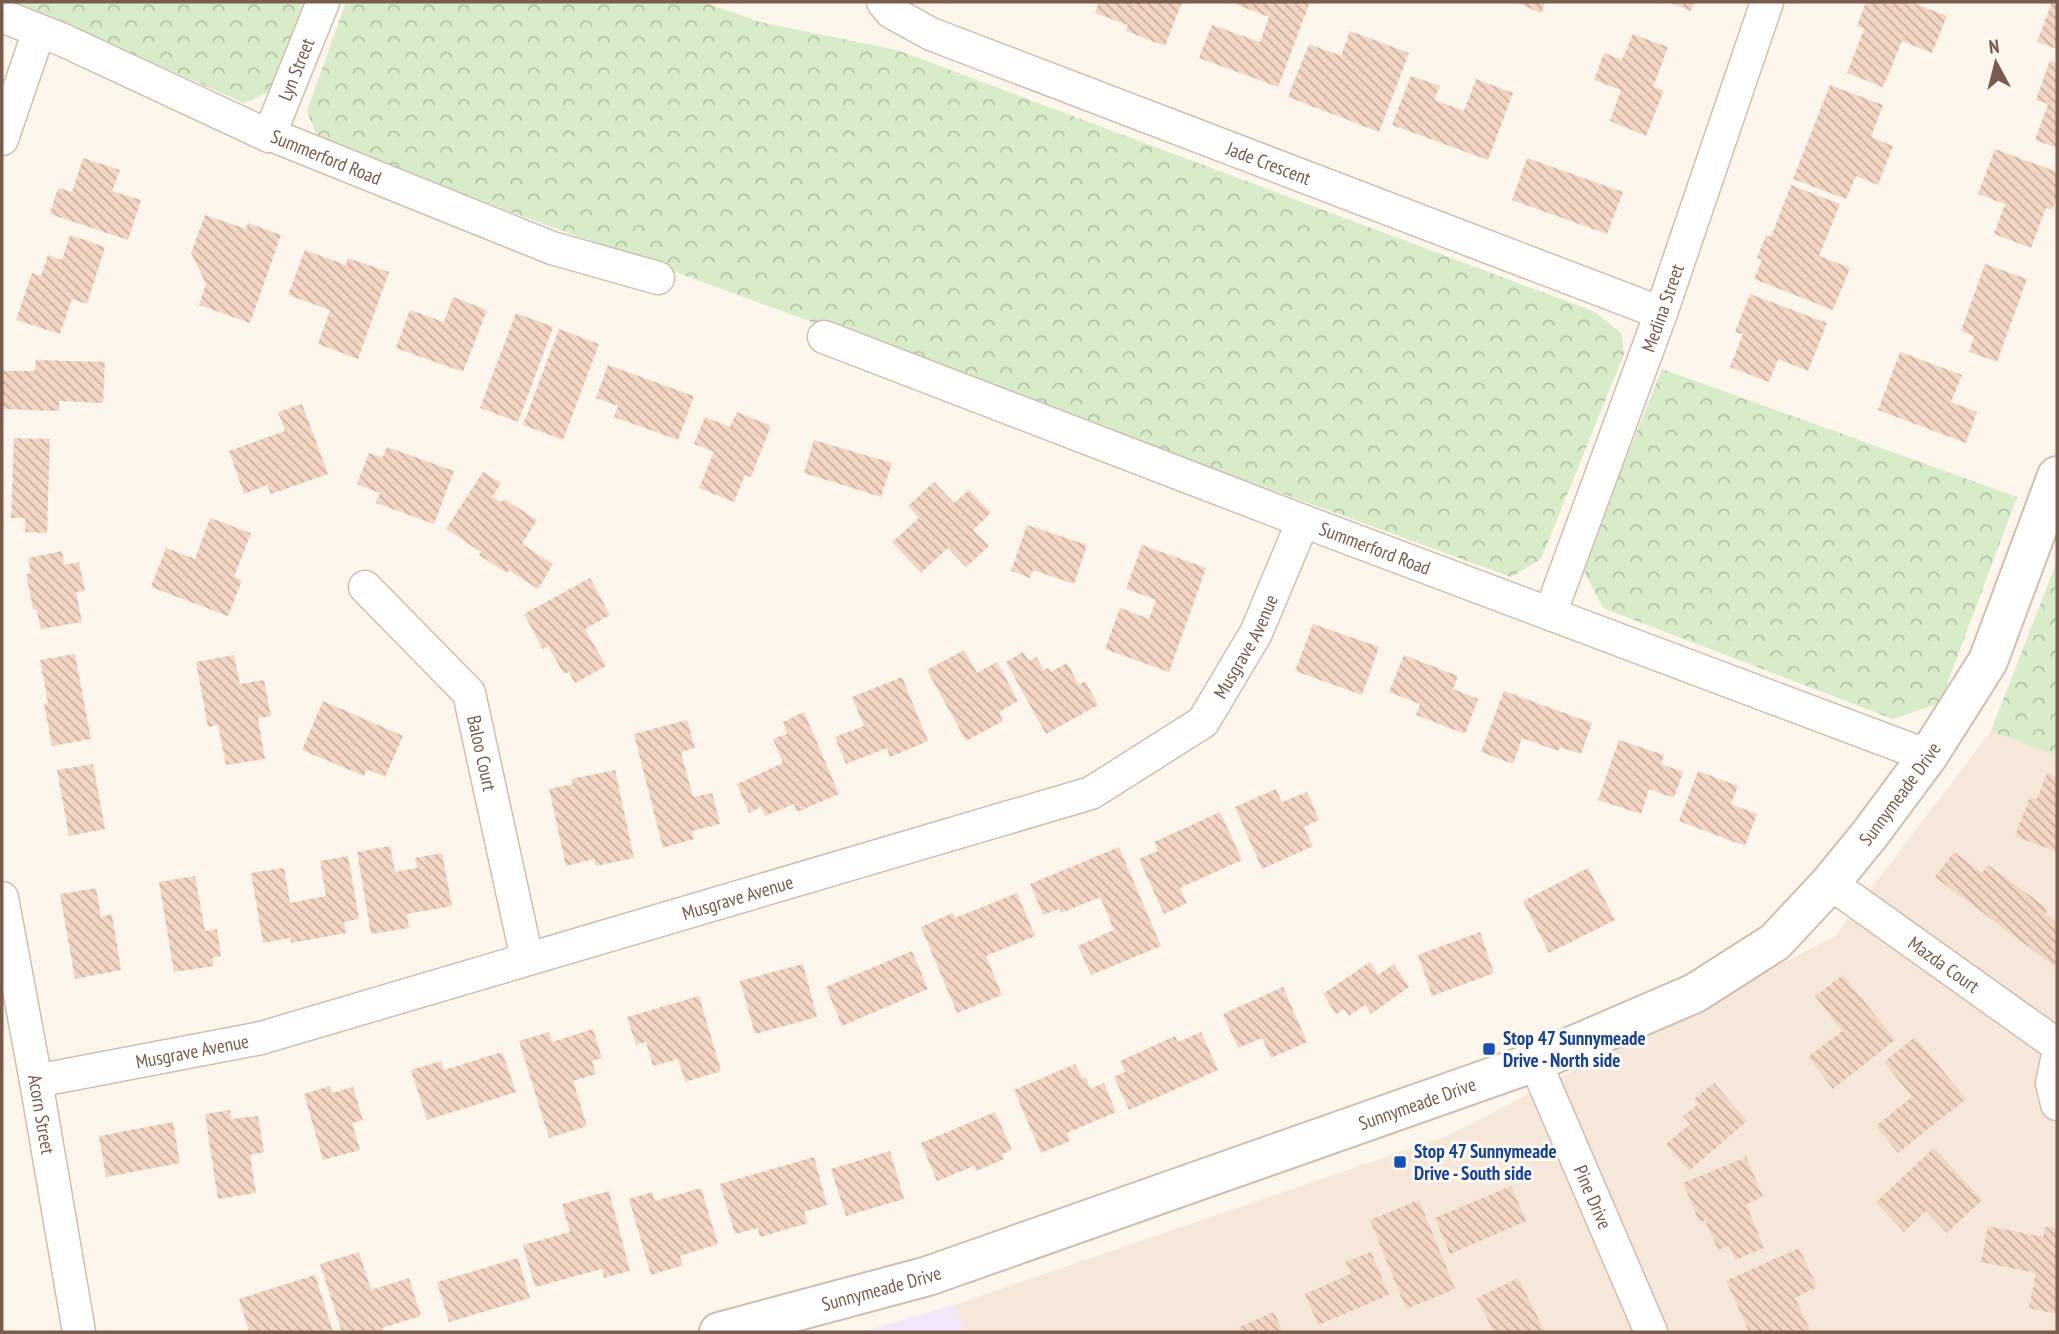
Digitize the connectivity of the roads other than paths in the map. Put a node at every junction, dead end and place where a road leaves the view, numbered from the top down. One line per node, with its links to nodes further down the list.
1 (323, 2): 6 (street, Lyn Street)
2 (883, 2): 9 (street, Jade Crescent)
3 (1767, 2): 9 (street, Medina Street)
4 (2, 16): 5 (street, Summerford Road)
5 (39, 31): 6 (street, Summerford Road); 7 (street)
6 (269, 136): 8 (street, Summerford Road)
7 (2, 139)
8 (658, 278)
9 (1661, 313): 14 (street, Medina Street)
10 (824, 337): 12 (street, Summerford Road)
11 (2057, 476): 15 (street, Sunnymeade Drive)
12 (1303, 521): 14 (street, Summerford Road); 18 (street, Musgrave Avenue)
13 (365, 587): 18 (street, Baloo Court)
14 (1550, 614): 15 (street, Summerford Road)
15 (1928, 756): 16 (street, Sunnymeade Drive)
16 (1830, 883): 19 (street, Mazda Court); 21 (street, Sunnymeade Drive)
17 (2, 898): 22 (street, Acorn Street)
18 (527, 959): 22 (street, Musgrave Avenue)
19 (2057, 1045)
20 (2057, 1060): 23 (street)
21 (1535, 1062): 25 (street, Sunnymeade Drive); 26 (street, Pine Drive)
22 (36, 1081): 24 (street, Acorn Street)
23 (2057, 1104)
24 (79, 1332)
25 (719, 1332)
26 (1651, 1332)

